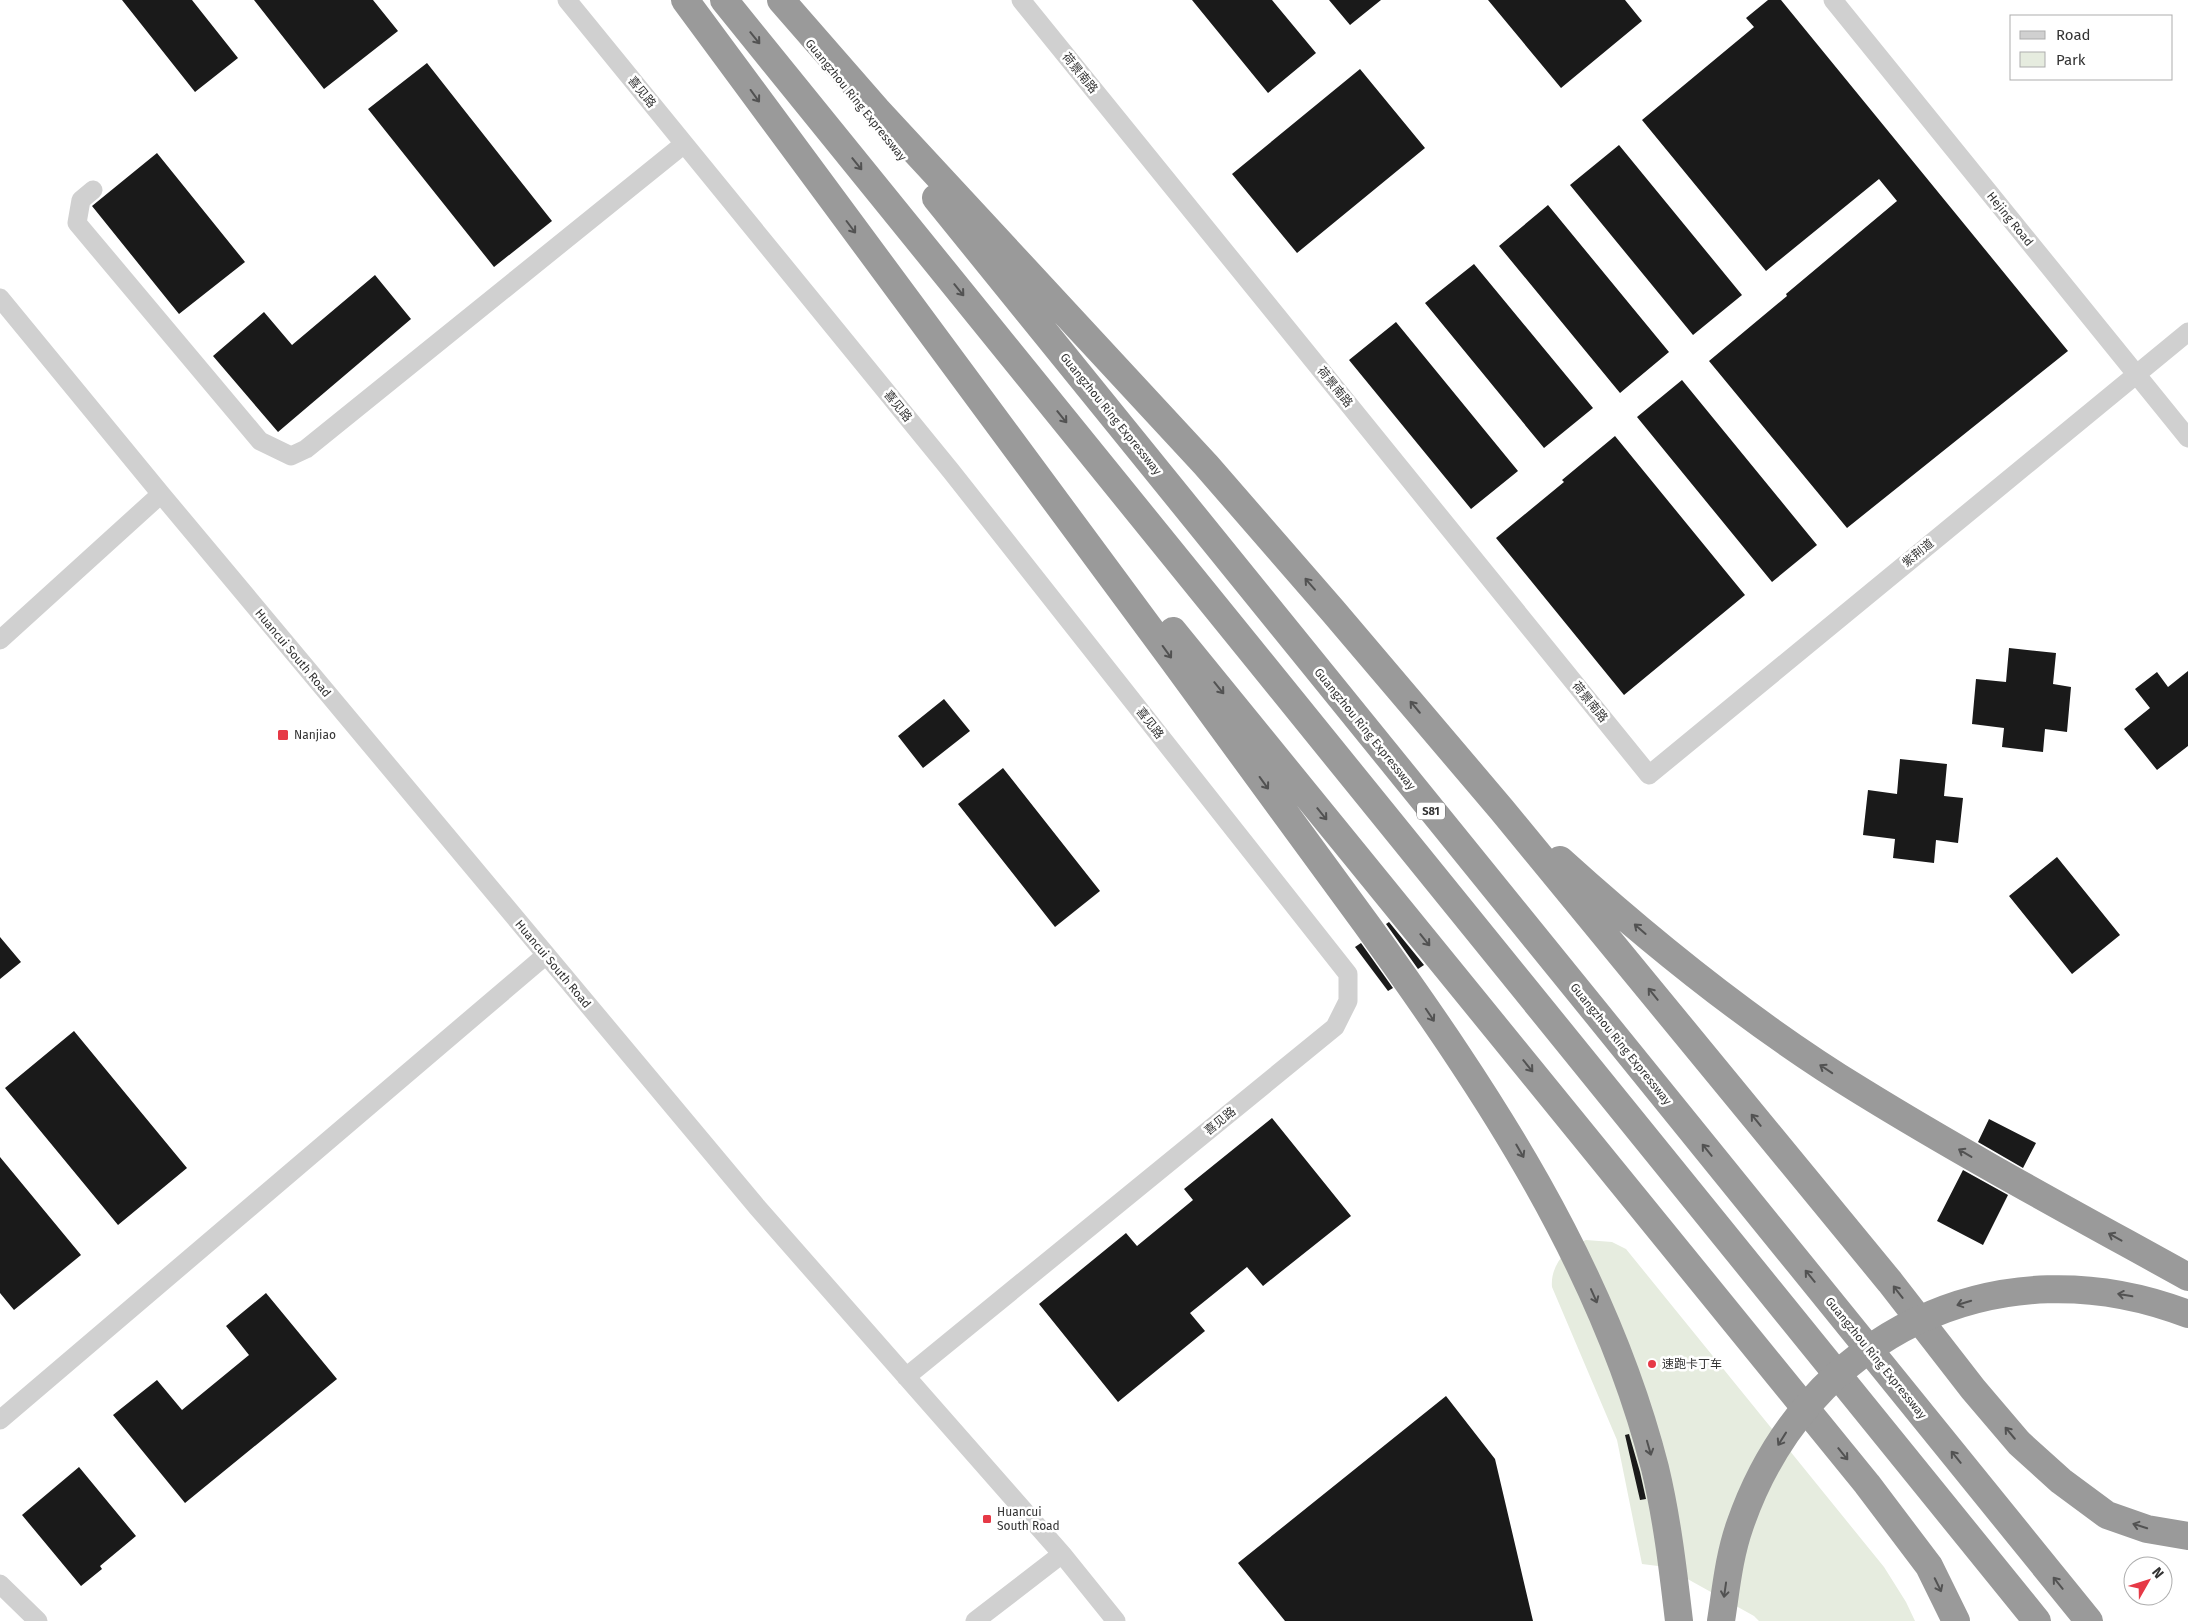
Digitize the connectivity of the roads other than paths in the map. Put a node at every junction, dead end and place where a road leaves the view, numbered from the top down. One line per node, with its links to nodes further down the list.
1 (567, 0): 8 (street, 喜见路)
2 (685, 0): 11 (highway, one-way to 11)
3 (724, 0): 33 (highway, one-way to 33)
4 (775, 0): 34 (highway, Guangzhou Ring Expressway / S81, one-way to 4)
5 (781, 0): 17 (highway, one-way to 5)
6 (1021, 0): 18 (street, 荷景南路)
7 (1833, 0): 13 (street, Hejing Road)
8 (684, 144): 9 (street); 22 (street, 喜见路)
9 (93, 190)
10 (0, 298): 15 (street, Huancui South Road)
11 (922, 321): 30 (highway, one-way to 30); 32 (highway, one-way to 32)
12 (2188, 332): 13 (street, 紫荆道)
13 (2136, 374): 14 (street, Hejing Road); 18 (street, 紫荆道)
14 (2188, 438)
15 (161, 494): 16 (street); 19 (street, Huancui South Road)
16 (0, 640)
17 (1440, 737): 20 (highway, one-way to 17); 24 (highway, one-way to 17)
18 (1649, 775)
19 (546, 955): 22 (street, Huancui South Road); 23 (street)
20 (2188, 1277)
21 (2188, 1314): 31 (highway, one-way to 31, bridge)
22 (906, 1377): 25 (street, Huancui South Road)
23 (0, 1420)
24 (2188, 1536)
25 (1062, 1554): 28 (street); 29 (street, Huancui South Road)
26 (0, 1584): 27 (street)
27 (38, 1621)
28 (975, 1621)
29 (1116, 1621)
30 (1679, 1621)
31 (1721, 1621)
32 (1956, 1621)
33 (2037, 1621)
34 (2089, 1621)

